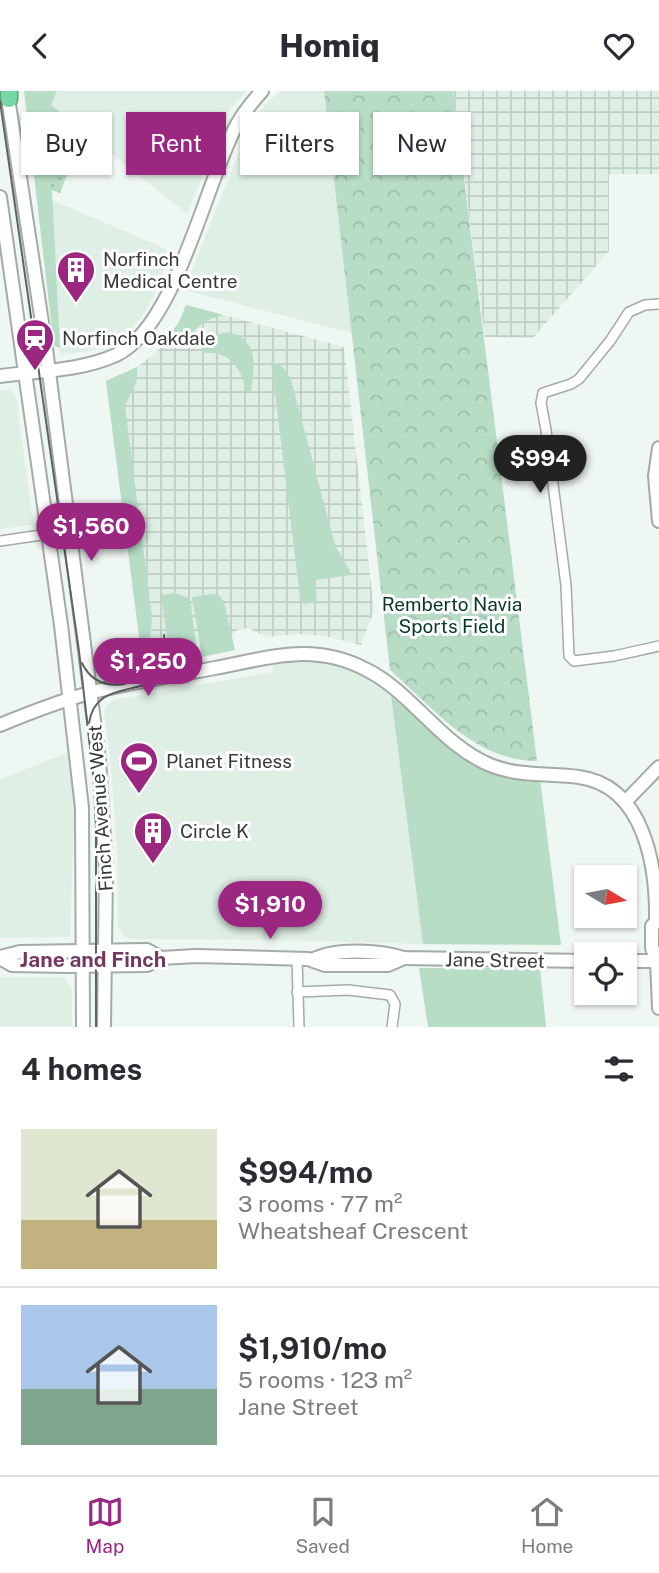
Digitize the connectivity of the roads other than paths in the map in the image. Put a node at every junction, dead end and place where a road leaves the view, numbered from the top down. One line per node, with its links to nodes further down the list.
1 (261, 91): 5 (main road)
2 (8, 94): 5 (main road, Finch Avenue West)
3 (0, 197): 6 (main road, Finch Avenue West)
4 (659, 304): 12 (street)
5 (48, 370): 6 (main road); 13 (main road, Finch Avenue West)
6 (25, 373): 7 (main road); 10 (main road, Finch Avenue West)
7 (0, 376)
8 (659, 452): 9 (main road)
9 (659, 521)
10 (48, 534): 11 (street); 14 (main road, Finch Avenue West)
11 (0, 541)
12 (659, 646)
13 (90, 692): 14 (main road); 17 (main road); 19 (main road, Finch Avenue West)
14 (69, 698): 15 (main road); 20 (main road, Finch Avenue West)
15 (0, 725)
16 (659, 767): 17 (main road)
17 (626, 801): 18 (main road)
18 (658, 923): 24 (main road)
19 (105, 950): 20 (main road, Jane Street); 22 (main road, Jane Street); 28 (main road, Finch Avenue West)
20 (83, 951): 21 (main road, Jane Street); 27 (main road, Finch Avenue West)
21 (0, 958): 27 (main road, Jane Street)
22 (161, 958): 23 (main road, Jane Street); 28 (main road, Jane Street)
23 (297, 958): 26 (main road, Jane Street); 29 (street)
24 (658, 958): 25 (main road); 30 (main road)
25 (637, 960)
26 (574, 961)
27 (83, 965): 28 (main road, Jane Street); 31 (main road, Finch Avenue West)
28 (105, 965): 32 (main road, Finch Avenue West)
29 (297, 992): 33 (street); 34 (street)
30 (659, 1008)
31 (83, 1027)
32 (104, 1027)
33 (299, 1027)
34 (393, 1027)

